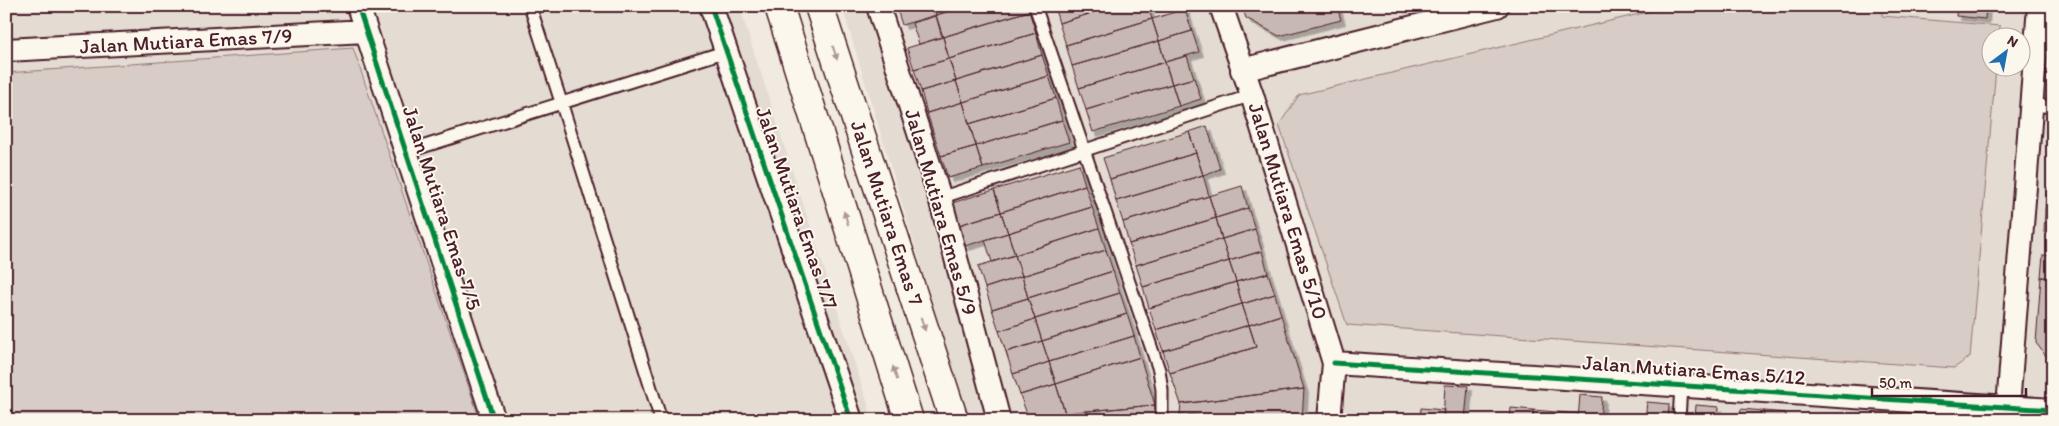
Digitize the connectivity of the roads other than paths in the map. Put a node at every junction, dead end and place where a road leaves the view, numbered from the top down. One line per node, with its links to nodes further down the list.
1 (358, 6): 11 (street, Jalan Mutiara Emas 7/5)
2 (530, 6): 16 (lane)
3 (711, 6): 13 (street, Jalan Mutiara Emas 7/7)
4 (779, 6): 29 (street, Jalan Mutiara Emas 7, one-way to 4)
5 (820, 6): 30 (street, Jalan Mutiara Emas 7, one-way to 30)
6 (878, 6): 20 (street, Jalan Mutiara Emas 5/9)
7 (1035, 6): 18 (lane)
8 (1221, 6): 14 (street, Jalan Mutiara Emas 5/10)
9 (1497, 6): 14 (street)
10 (2039, 6): 17 (street)
11 (366, 31): 12 (street, Jalan Mutiara Emas 7/9); 19 (street, Jalan Mutiara Emas 7/5)
12 (6, 50)
13 (726, 51): 16 (lane); 28 (street, Jalan Mutiara Emas 7/7)
14 (1242, 70): 15 (street, Jalan Mutiara Emas 5/10)
15 (1252, 95): 18 (lane); 21 (street, Jalan Mutiara Emas 5/10)
16 (562, 104): 19 (lane); 27 (lane)
17 (2042, 106): 23 (street)
18 (1083, 151): 20 (lane); 32 (lane)
19 (406, 152): 26 (street, Jalan Mutiara Emas 7/5)
20 (940, 198): 31 (street, Jalan Mutiara Emas 5/9)
21 (1334, 363): 22 (street, Jalan Mutiara Emas 5/12); 33 (street, Jalan Mutiara Emas 5/10)
22 (1681, 386): 25 (street, Jalan Mutiara Emas 5/12); 34 (lane)
23 (2008, 407): 24 (street, Jalan Mutiara Emas 5/12); 25 (street, Jalan Mutiara Emas 5/12)
24 (2053, 410)
25 (1981, 413)
26 (494, 420)
27 (661, 420)
28 (852, 420)
29 (909, 420)
30 (954, 420)
31 (999, 420)
32 (1162, 420)
33 (1329, 420)
34 (1679, 420)

